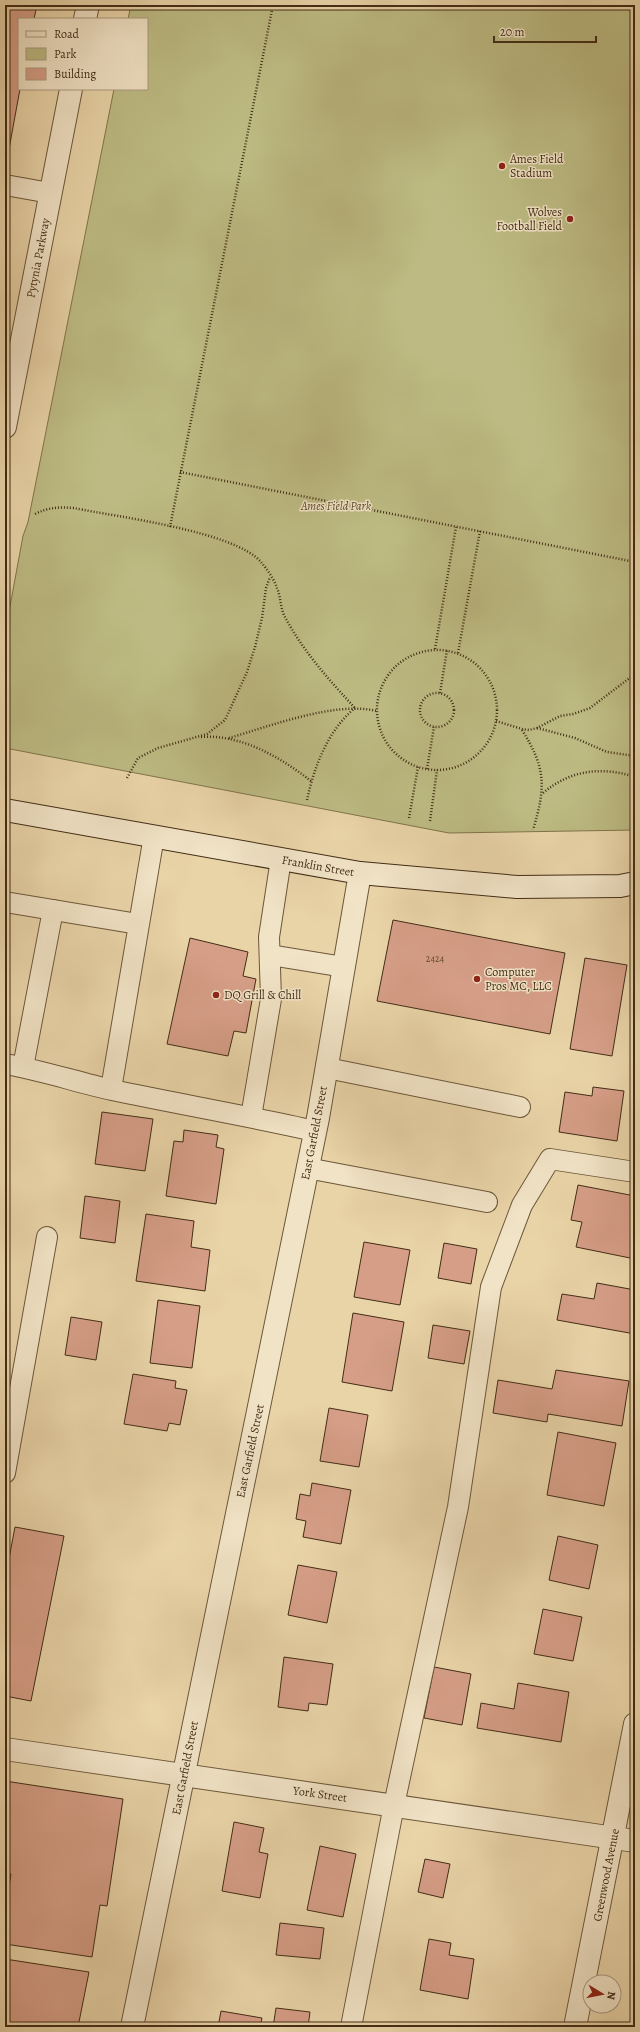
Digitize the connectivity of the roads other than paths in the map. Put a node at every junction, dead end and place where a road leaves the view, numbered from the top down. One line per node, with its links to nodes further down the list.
1 (88, 5): 2 (street)
2 (85, 18)
3 (71, 90): 5 (street, Pytynia Parkway)
4 (5, 185): 5 (lane)
5 (50, 194): 6 (street, Pytynia Parkway)
6 (5, 427)
7 (5, 810): 8 (street, Franklin Street)
8 (154, 836): 9 (street, Franklin Street); 14 (lane)
9 (281, 859): 10 (street, Franklin Street); 15 (lane)
10 (360, 873): 11 (street, Franklin Street); 16 (street, East Garfield Street)
11 (635, 883)
12 (5, 902): 13 (lane)
13 (53, 910): 14 (lane); 17 (lane)
14 (138, 924): 19 (lane)
15 (270, 955): 16 (lane); 21 (lane)
16 (344, 967): 18 (street, East Garfield Street)
17 (14, 1065): 19 (lane)
18 (327, 1068): 20 (lane); 22 (street, East Garfield Street)
19 (111, 1089): 21 (lane)
20 (520, 1107)
21 (251, 1117): 22 (lane)
22 (315, 1131): 23 (street, East Garfield Street)
23 (307, 1168): 25 (lane); 30 (street, East Garfield Street)
24 (635, 1172): 31 (lane)
25 (487, 1202)
26 (47, 1237): 27 (lane)
27 (5, 1473)
28 (635, 1724): 32 (street, Greenwood Avenue)
29 (5, 1749): 30 (street, York Street)
30 (183, 1774): 31 (street, York Street); 34 (street, East Garfield Street)
31 (394, 1805): 32 (street, York Street); 35 (lane)
32 (613, 1837): 33 (street, York Street); 36 (street, Greenwood Avenue)
33 (635, 1841)
34 (132, 2027)
35 (351, 2027)
36 (575, 2027)

